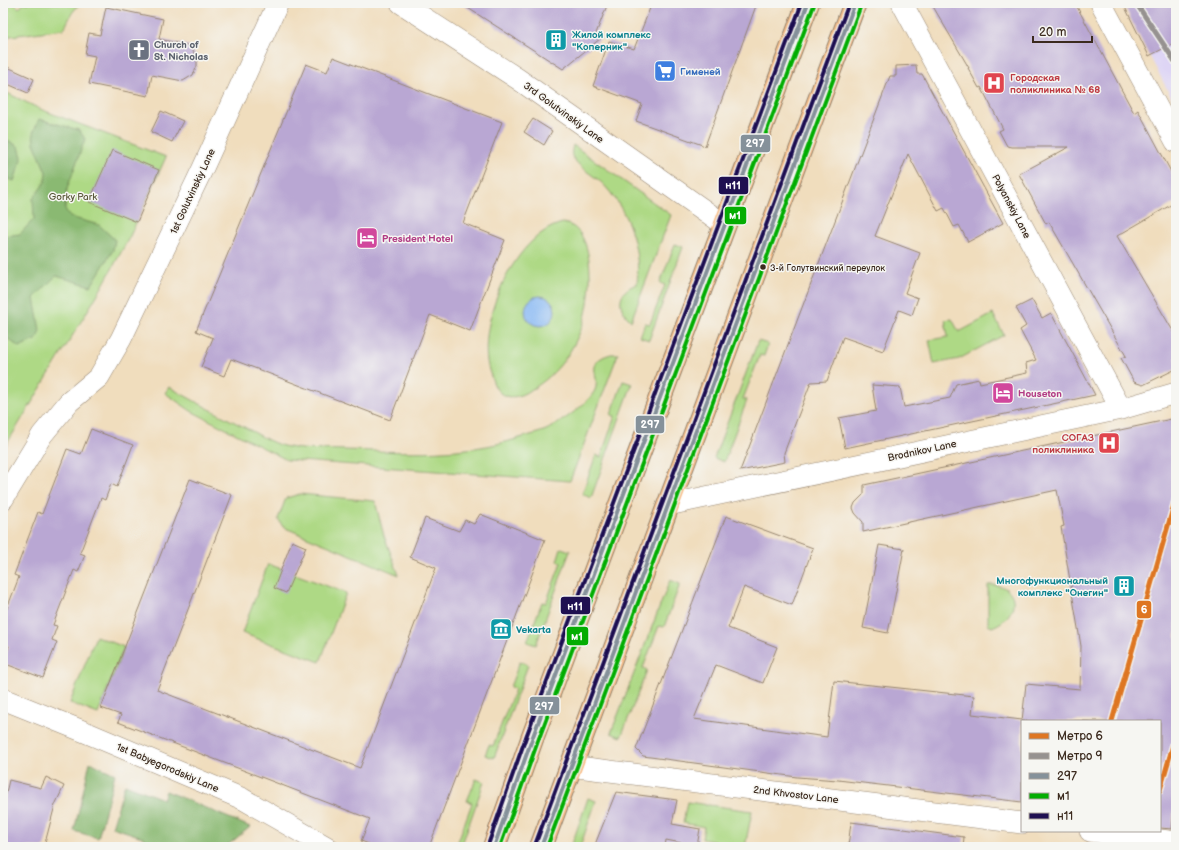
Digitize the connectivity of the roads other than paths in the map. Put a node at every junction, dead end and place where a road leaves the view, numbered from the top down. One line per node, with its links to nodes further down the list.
1 (278, 3): 11 (street, 1st Golutvinskiy Lane)
2 (401, 3): 8 (street, 3rd Golutvinskiy Lane)
3 (808, 3): 8 (main road)
4 (855, 3): 12 (main road)
5 (902, 3): 10 (street, Polyanskiy Lane)
6 (1101, 3): 7 (street)
7 (1176, 142)
8 (725, 225): 19 (main road)
9 (1176, 393): 10 (street, Brodnikov Lane)
10 (1121, 409): 12 (street, Brodnikov Lane)
11 (3, 499)
12 (668, 504): 14 (main road)
13 (3, 700): 18 (street, 1st Babyegorodskiy Lane)
14 (570, 766): 15 (street, 2nd Khvostov Lane); 20 (main road)
15 (1021, 822)
16 (1098, 832): 17 (street)
17 (1176, 842)
18 (327, 847)
19 (494, 847)
20 (541, 847)

